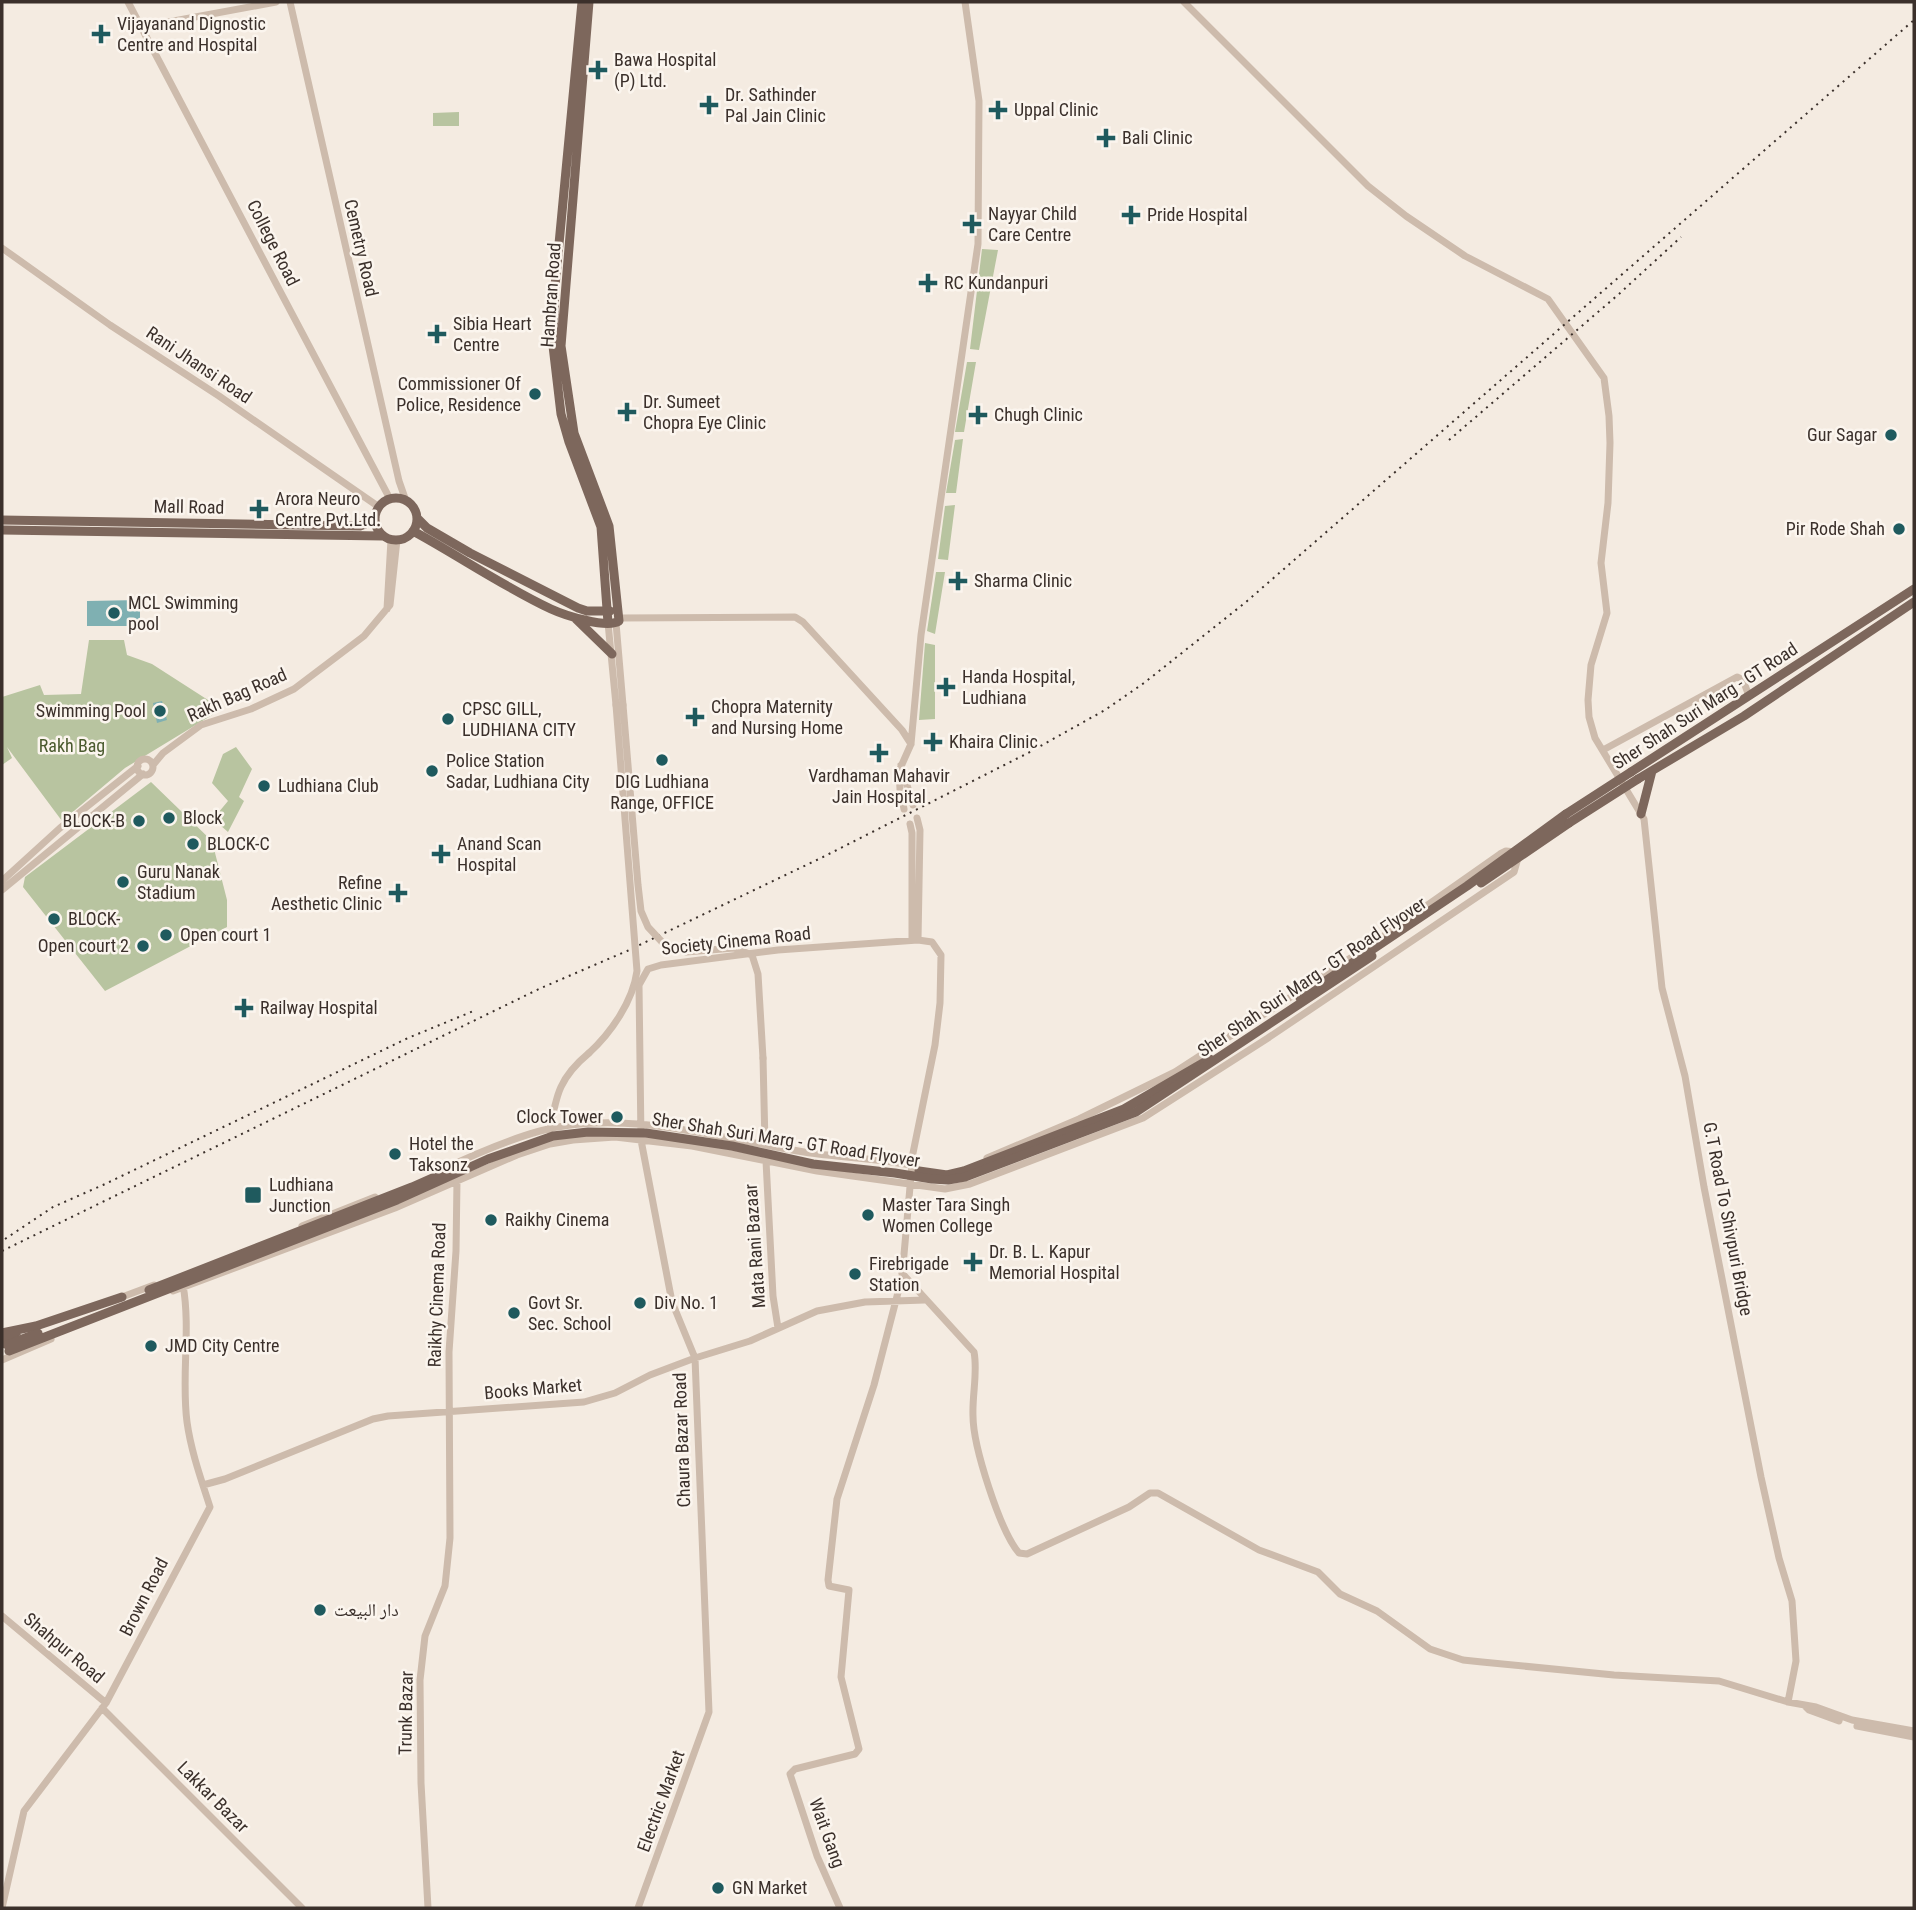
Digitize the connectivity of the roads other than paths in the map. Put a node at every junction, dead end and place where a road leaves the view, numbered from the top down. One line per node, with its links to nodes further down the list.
1 (128, 2): 8 (street, College Road)
2 (276, 2): 8 (street)
3 (290, 2): 10 (street, Cemetry Road)
4 (582, 2): 22 (main road, Hambran Road)
5 (589, 2): 22 (main road, Hambran Road)
6 (965, 2): 26 (street)
7 (1184, 2): 27 (street, G.T Road To Shivpuri Bridge)
8 (142, 27): 10 (street, College Road)
9 (2, 248): 11 (street, Rani Jhansi Road)
10 (398, 499): 11 (main road); 12 (main road)
11 (379, 507): 14 (main road)
12 (417, 517): 16 (main road); 22 (main road)
13 (2, 520): 14 (main road, Mall Road)
14 (375, 520): 17 (main road)
15 (2, 530): 17 (main road, Mall Road)
16 (413, 531): 17 (main road); 21 (main road)
17 (391, 539): 20 (street); 20 (street, Rakh Bag Road)
18 (1914, 589): 24 (main road, Sher Shah Suri Marg - GT Road)
19 (1914, 602): 31 (main road, Sher Shah Suri Marg - GT Road)
20 (387, 609): 28 (street, Rakh Bag Road)
21 (570, 615): 22 (main road); 23 (main road)
22 (614, 617): 23 (street); 25 (street); 26 (street)
23 (612, 654): 25 (street)
24 (1749, 696): 27 (street); 33 (main road, Sher Shah Suri Marg - GT Road)
25 (620, 705): 43 (street, bridge); 46 (street, bridge)
26 (911, 744): 29 (street)
27 (1603, 750): 36 (street, G.T Road To Shivpuri Bridge)
28 (150, 762): 30 (street); 32 (street)
29 (901, 765): 34 (street); 35 (street)
30 (138, 766): 32 (street); 39 (street)
31 (1652, 771): 33 (main road, Sher Shah Suri Marg - GT Road); 36 (main road)
32 (143, 774): 40 (street)
33 (1635, 776): 38 (main road, Sher Shah Suri Marg - GT Road, bridge)
34 (913, 805)
35 (904, 809)
36 (1641, 814): 69 (street, G.T Road To Shivpuri Bridge)
37 (913, 821): 41 (street)
38 (1513, 857): 48 (street); 50 (street); 61 (main road, Sher Shah Suri Marg - GT Road Flyover, bridge); 62 (main road, Sher Shah Suri Marg - GT Road Flyover, bridge)
39 (2, 881)
40 (2, 890)
41 (915, 940): 42 (street, Society Cinema Road); 48 (street)
42 (640, 1124): 43 (street); 44 (street, Society Cinema Road); 46 (street)
43 (551, 1129): 45 (street); 52 (street)
44 (641, 1140): 45 (street); 47 (street); 63 (street, Chaura Bazar Road)
45 (550, 1144): 49 (street)
46 (765, 1144): 48 (street)
47 (772, 1163): 50 (street); 58 (street, Mata Rani Bazaar)
48 (911, 1165): 50 (street)
49 (457, 1180): 53 (street); 65 (street, Raikhy Cinema Road)
50 (910, 1184): 51 (street)
51 (902, 1273): 55 (street); 56 (street)
52 (180, 1275): 53 (street, Brown Road); 54 (street)
53 (184, 1288): 57 (street); 66 (street, Brown Road)
54 (122, 1297): 57 (street); 59 (main road)
55 (897, 1300): 56 (street, Books Market); 58 (street, Books Market); 79 (street, Wait Gang)
56 (925, 1300): 69 (street)
57 (130, 1307): 64 (street, bridge)
58 (778, 1328): 63 (street, Books Market)
59 (18, 1331): 60 (main road); 61 (main road)
60 (2, 1333)
61 (2, 1345)
62 (2, 1354)
63 (695, 1358): 65 (street, Books Market); 70 (street, Chaura Bazar Road)
64 (2, 1360)
65 (450, 1411): 66 (street, Books Market); 67 (street, Raikhy Cinema Road)
66 (203, 1485): 72 (street, Brown Road)
67 (451, 1523): 77 (street, Trunk Bazar)
68 (2, 1616): 72 (street, Shahpur Road)
69 (1788, 1702): 71 (street)
70 (709, 1703): 78 (street, Electric Market)
71 (1805, 1705): 73 (street); 74 (street)
72 (104, 1706): 75 (street, Brown Road); 76 (street, Lakkar Bazar)
73 (1914, 1731)
74 (1914, 1737)
75 (2, 1908)
76 (302, 1908)
77 (428, 1908)
78 (638, 1908)
79 (840, 1908)

